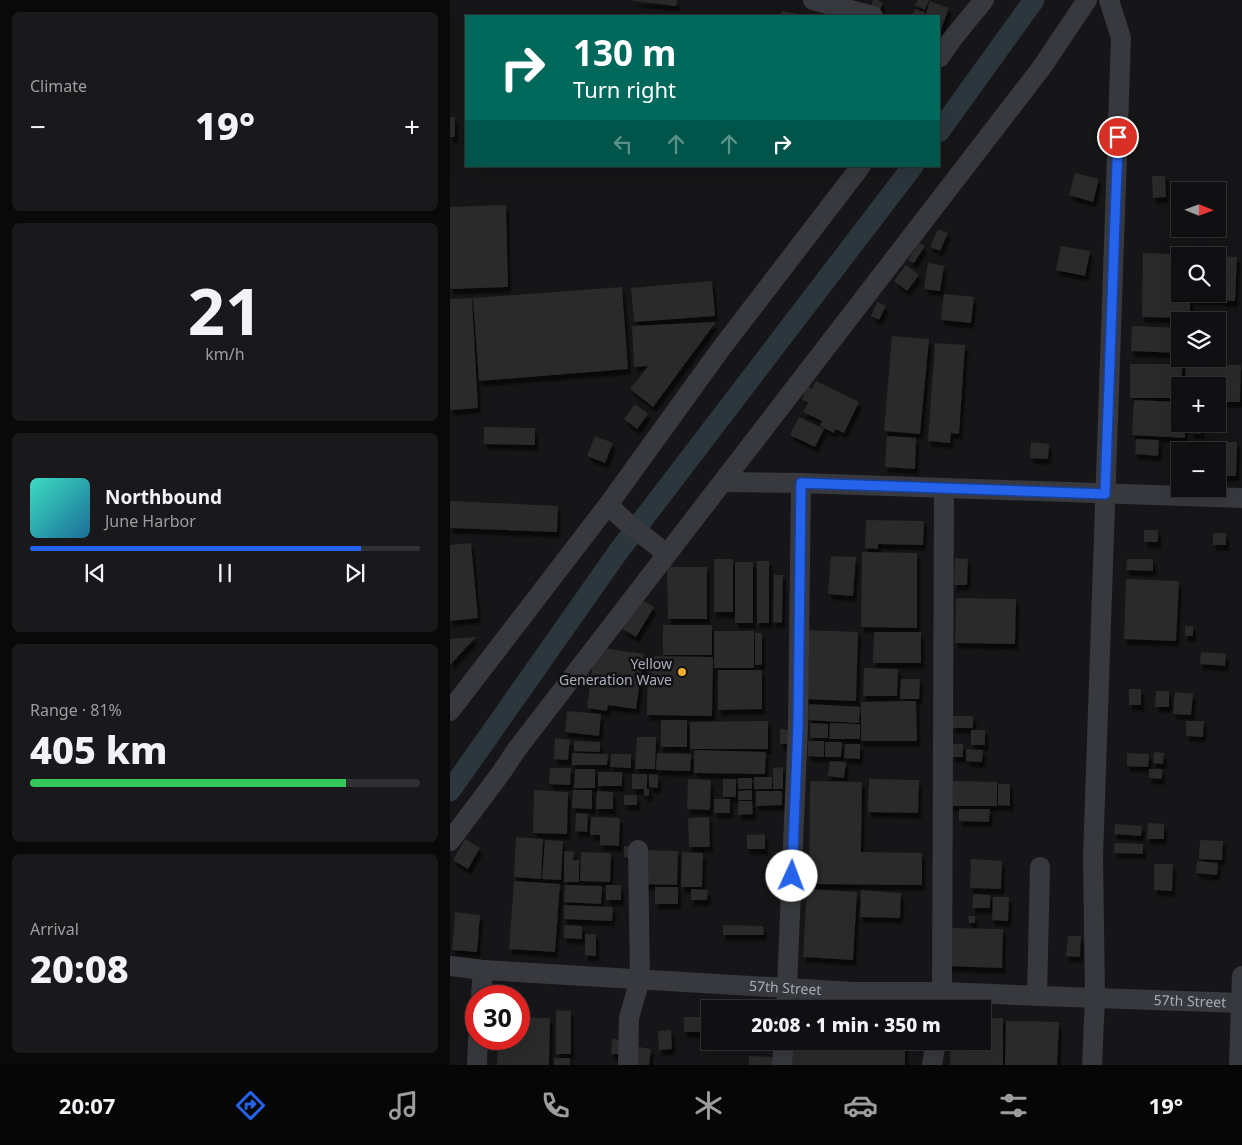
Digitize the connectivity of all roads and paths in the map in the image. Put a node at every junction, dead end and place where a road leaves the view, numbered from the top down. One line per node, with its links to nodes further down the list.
1 (813, 0): 5 (street)
2 (984, 0): 6 (street)
3 (1087, 0): 9 (street)
4 (1109, 0): 12 (street)
5 (869, 15)
6 (946, 36): 7 (street)
7 (940, 55)
8 (860, 167): 14 (street)
9 (723, 482): 10 (street); 15 (street)
10 (801, 483): 11 (street); 25 (street)
11 (944, 489): 12 (street); 29 (street)
12 (1105, 494): 13 (street); 27 (street)
13 (1242, 498)
14 (608, 505): 15 (street); 16 (street)
15 (662, 550): 17 (street)
16 (450, 711)
17 (450, 841)
18 (638, 850): 23 (street)
19 (1040, 867): 26 (street)
20 (450, 966): 21 (street, 57th Street)
21 (483, 970): 23 (street, 57th Street); 24 (street)
22 (1242, 976): 30 (street)
23 (640, 979): 25 (street, 57th Street); 35 (street)
24 (482, 985)
25 (788, 988): 28 (street); 29 (street, 57th Street)
26 (1038, 996): 27 (street, 57th Street); 29 (street, 57th Street)
27 (1095, 998): 30 (street, 57th Street); 38 (street)
28 (787, 1000)
29 (941, 1000)
30 (1241, 1003): 39 (street)
31 (478, 1050): 34 (street)
32 (783, 1050): 36 (street)
33 (934, 1050): 37 (street)
34 (477, 1065)
35 (628, 1065)
36 (782, 1065)
37 (932, 1065)
38 (1092, 1065)
39 (1239, 1065)

